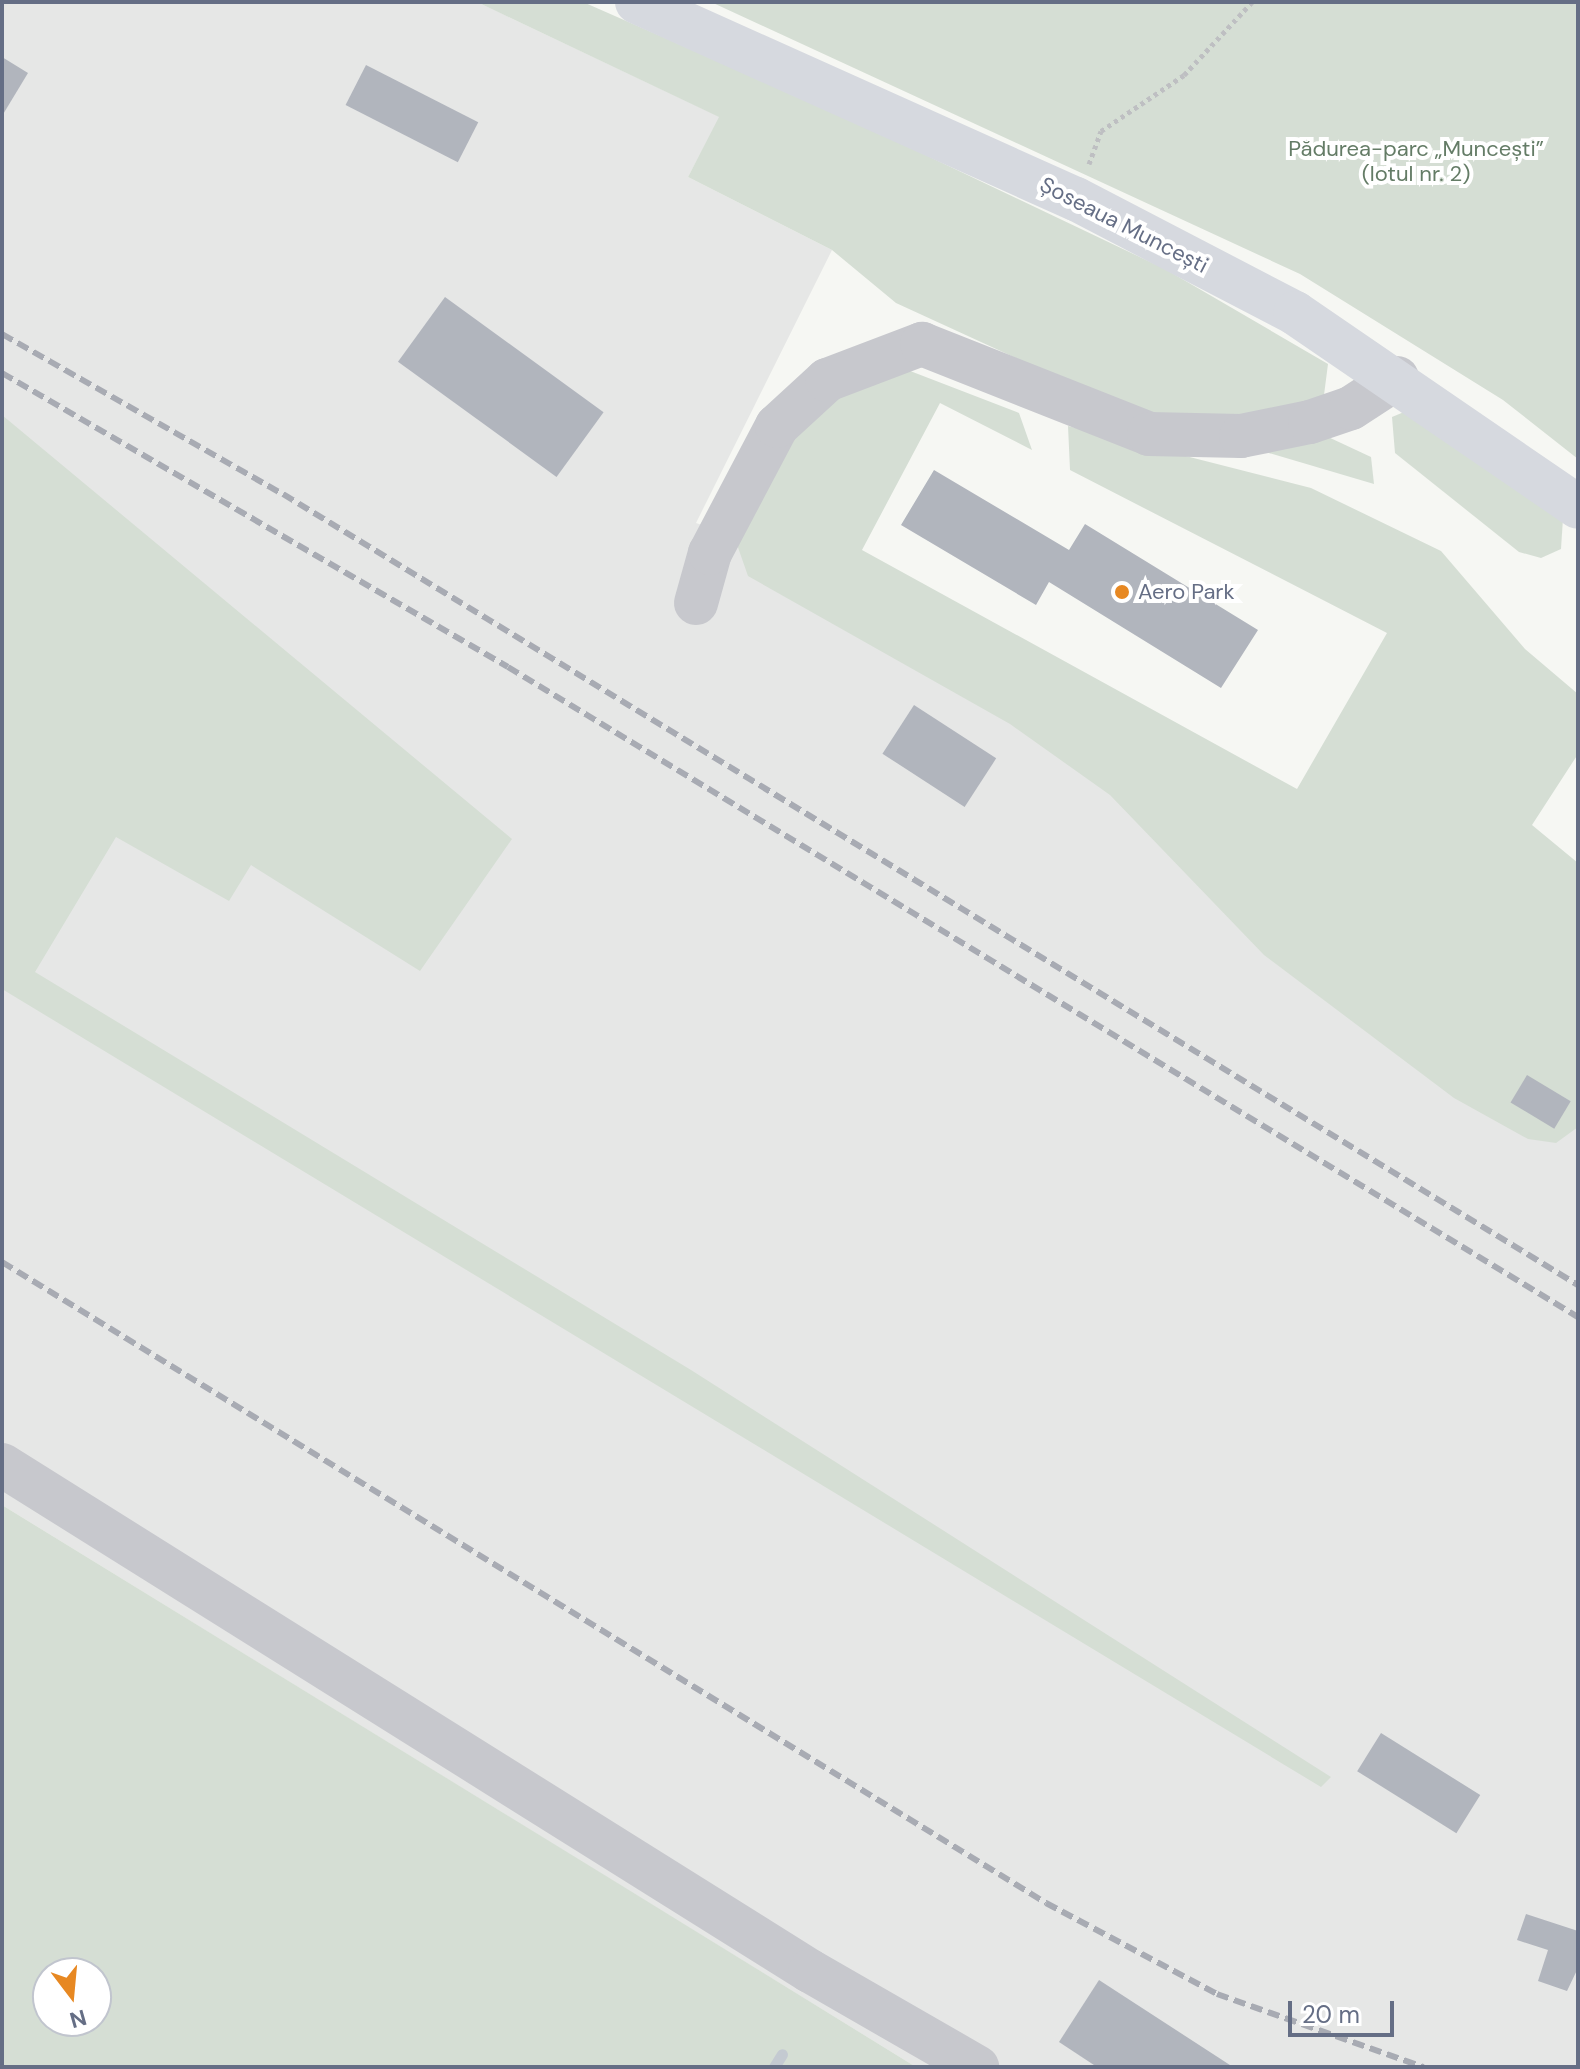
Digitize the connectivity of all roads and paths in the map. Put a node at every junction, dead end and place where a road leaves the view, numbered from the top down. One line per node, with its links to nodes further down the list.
1 (637, 2): 3 (main road, Șoseaua Muncești)
2 (1252, 2): 3 (path)
3 (1076, 199): 4 (main road, Șoseaua Muncești)
4 (1397, 378): 5 (main road, Șoseaua Muncești); 6 (lane)
5 (1578, 507)
6 (696, 603)
7 (2, 1465): 8 (lane)
8 (977, 2067)

